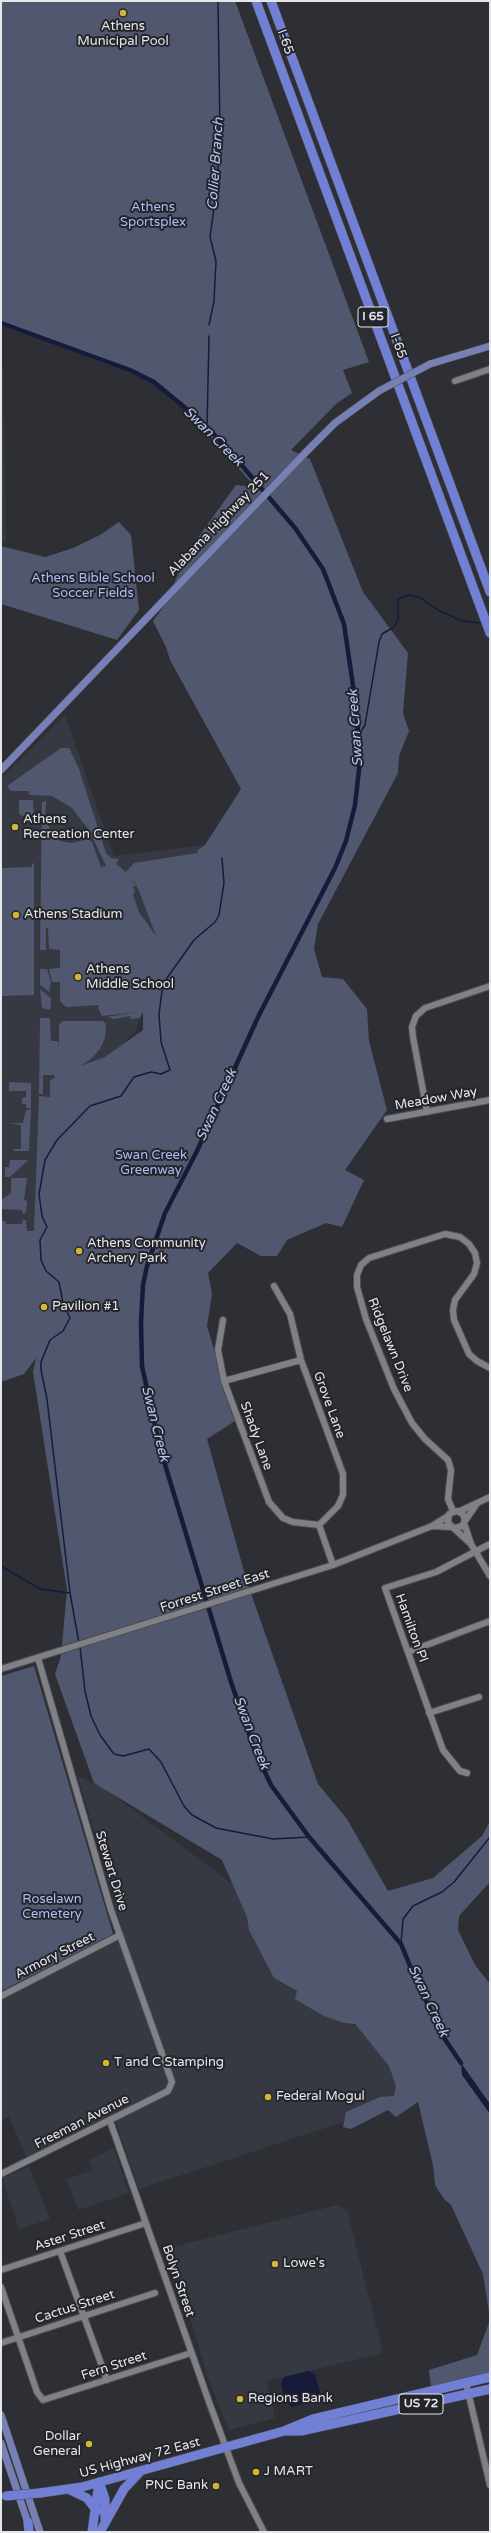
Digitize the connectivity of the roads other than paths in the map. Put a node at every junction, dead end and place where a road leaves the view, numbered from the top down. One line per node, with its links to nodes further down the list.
1 (256, 1): 7 (highway, I-65 / I 65)
2 (271, 1): 6 (highway, I 65)
3 (490, 346): 8 (main road, Alabama Highway 251, bridge)
4 (490, 369): 5 (street)
5 (455, 381)
6 (490, 592)
7 (490, 633)
8 (1, 770)
9 (490, 986): 11 (street)
10 (490, 1100): 11 (street, Meadow Way)
11 (427, 1112): 12 (street, Meadow Way)
12 (387, 1119)
13 (274, 1286): 15 (street, Grove Lane)
14 (223, 1320): 17 (street, Shady Lane)
15 (301, 1360): 17 (street); 22 (street, Grove Lane)
16 (490, 1368): 20 (street, Ridgelawn Drive)
17 (224, 1381): 22 (street, Shady Lane)
18 (490, 1497): 19 (street, Forrest Street East)
19 (476, 1505): 20 (street, Forrest Street East); 21 (street, Forrest Street East)
20 (453, 1513): 21 (street); 23 (street, Forrest Street East); 24 (street)
21 (465, 1522): 24 (street); 25 (street)
22 (319, 1525): 28 (street)
23 (432, 1526): 24 (street, Forrest Street East); 28 (street, Forrest Street East)
24 (453, 1528): 25 (street)
25 (471, 1544): 27 (street)
26 (490, 1544): 27 (street, Hamilton Pl)
27 (476, 1552): 29 (street); 31 (street, Hamilton Pl)
28 (333, 1565): 32 (street, Forrest Street East)
29 (490, 1576)
30 (490, 1621): 31 (street)
31 (408, 1652): 35 (street, Hamilton Pl)
32 (38, 1658): 33 (street, Forrest Street East); 37 (street, Stewart Drive)
33 (1, 1669)
34 (479, 1697): 35 (street)
35 (429, 1713): 36 (street, Hamilton Pl)
36 (467, 1773)
37 (120, 1935): 38 (street, Armory Street); 39 (street, Stewart Drive)
38 (1, 1996)
39 (171, 2087): 40 (street, Freeman Avenue)
40 (110, 2121): 41 (street, Freeman Avenue); 42 (street, Bolyn Street)
41 (1, 2174)
42 (146, 2223): 43 (street, Aster Street); 50 (street, Bolyn Street)
43 (60, 2251): 44 (street, Aster Street); 47 (street)
44 (1, 2270)
45 (1, 2287): 48 (street)
46 (155, 2293): 47 (street, Cactus Street)
47 (84, 2316): 48 (street, Cactus Street); 52 (street)
48 (18, 2337): 49 (street, Cactus Street); 52 (street, Fern Street)
49 (1, 2343)
50 (191, 2352): 52 (street, Fern Street); 59 (street, Bolyn Street)
51 (490, 2378): 53 (highway, US Highway 72 East / US 72)
52 (107, 2380)
53 (466, 2383): 55 (street); 57 (highway, US Highway 72 East / US 72)
54 (490, 2389): 55 (highway, US Highway 72 East / US 72)
55 (469, 2394): 57 (highway, US Highway 72 East / US 72); 62 (street)
56 (1, 2416): 69 (main road)
57 (284, 2431): 59 (highway, US Highway 72 East / US 72)
58 (1, 2444): 66 (main road)
59 (226, 2448): 60 (highway, US Highway 72 East / US 72); 71 (street, Bolyn Street)
60 (142, 2471): 61 (highway, US Highway 72 East / US 72); 67 (highway)
61 (98, 2482): 63 (highway, US Highway 72 East / US 72); 65 (highway); 67 (highway)
62 (490, 2484)
63 (70, 2490): 64 (highway, US Highway 72 East / US 72, bridge); 65 (highway)
64 (4, 2496)
65 (97, 2511): 70 (highway)
66 (28, 2522): 68 (highway)
67 (102, 2528)
68 (30, 2532)
69 (40, 2532)
70 (92, 2532)
71 (264, 2532)

